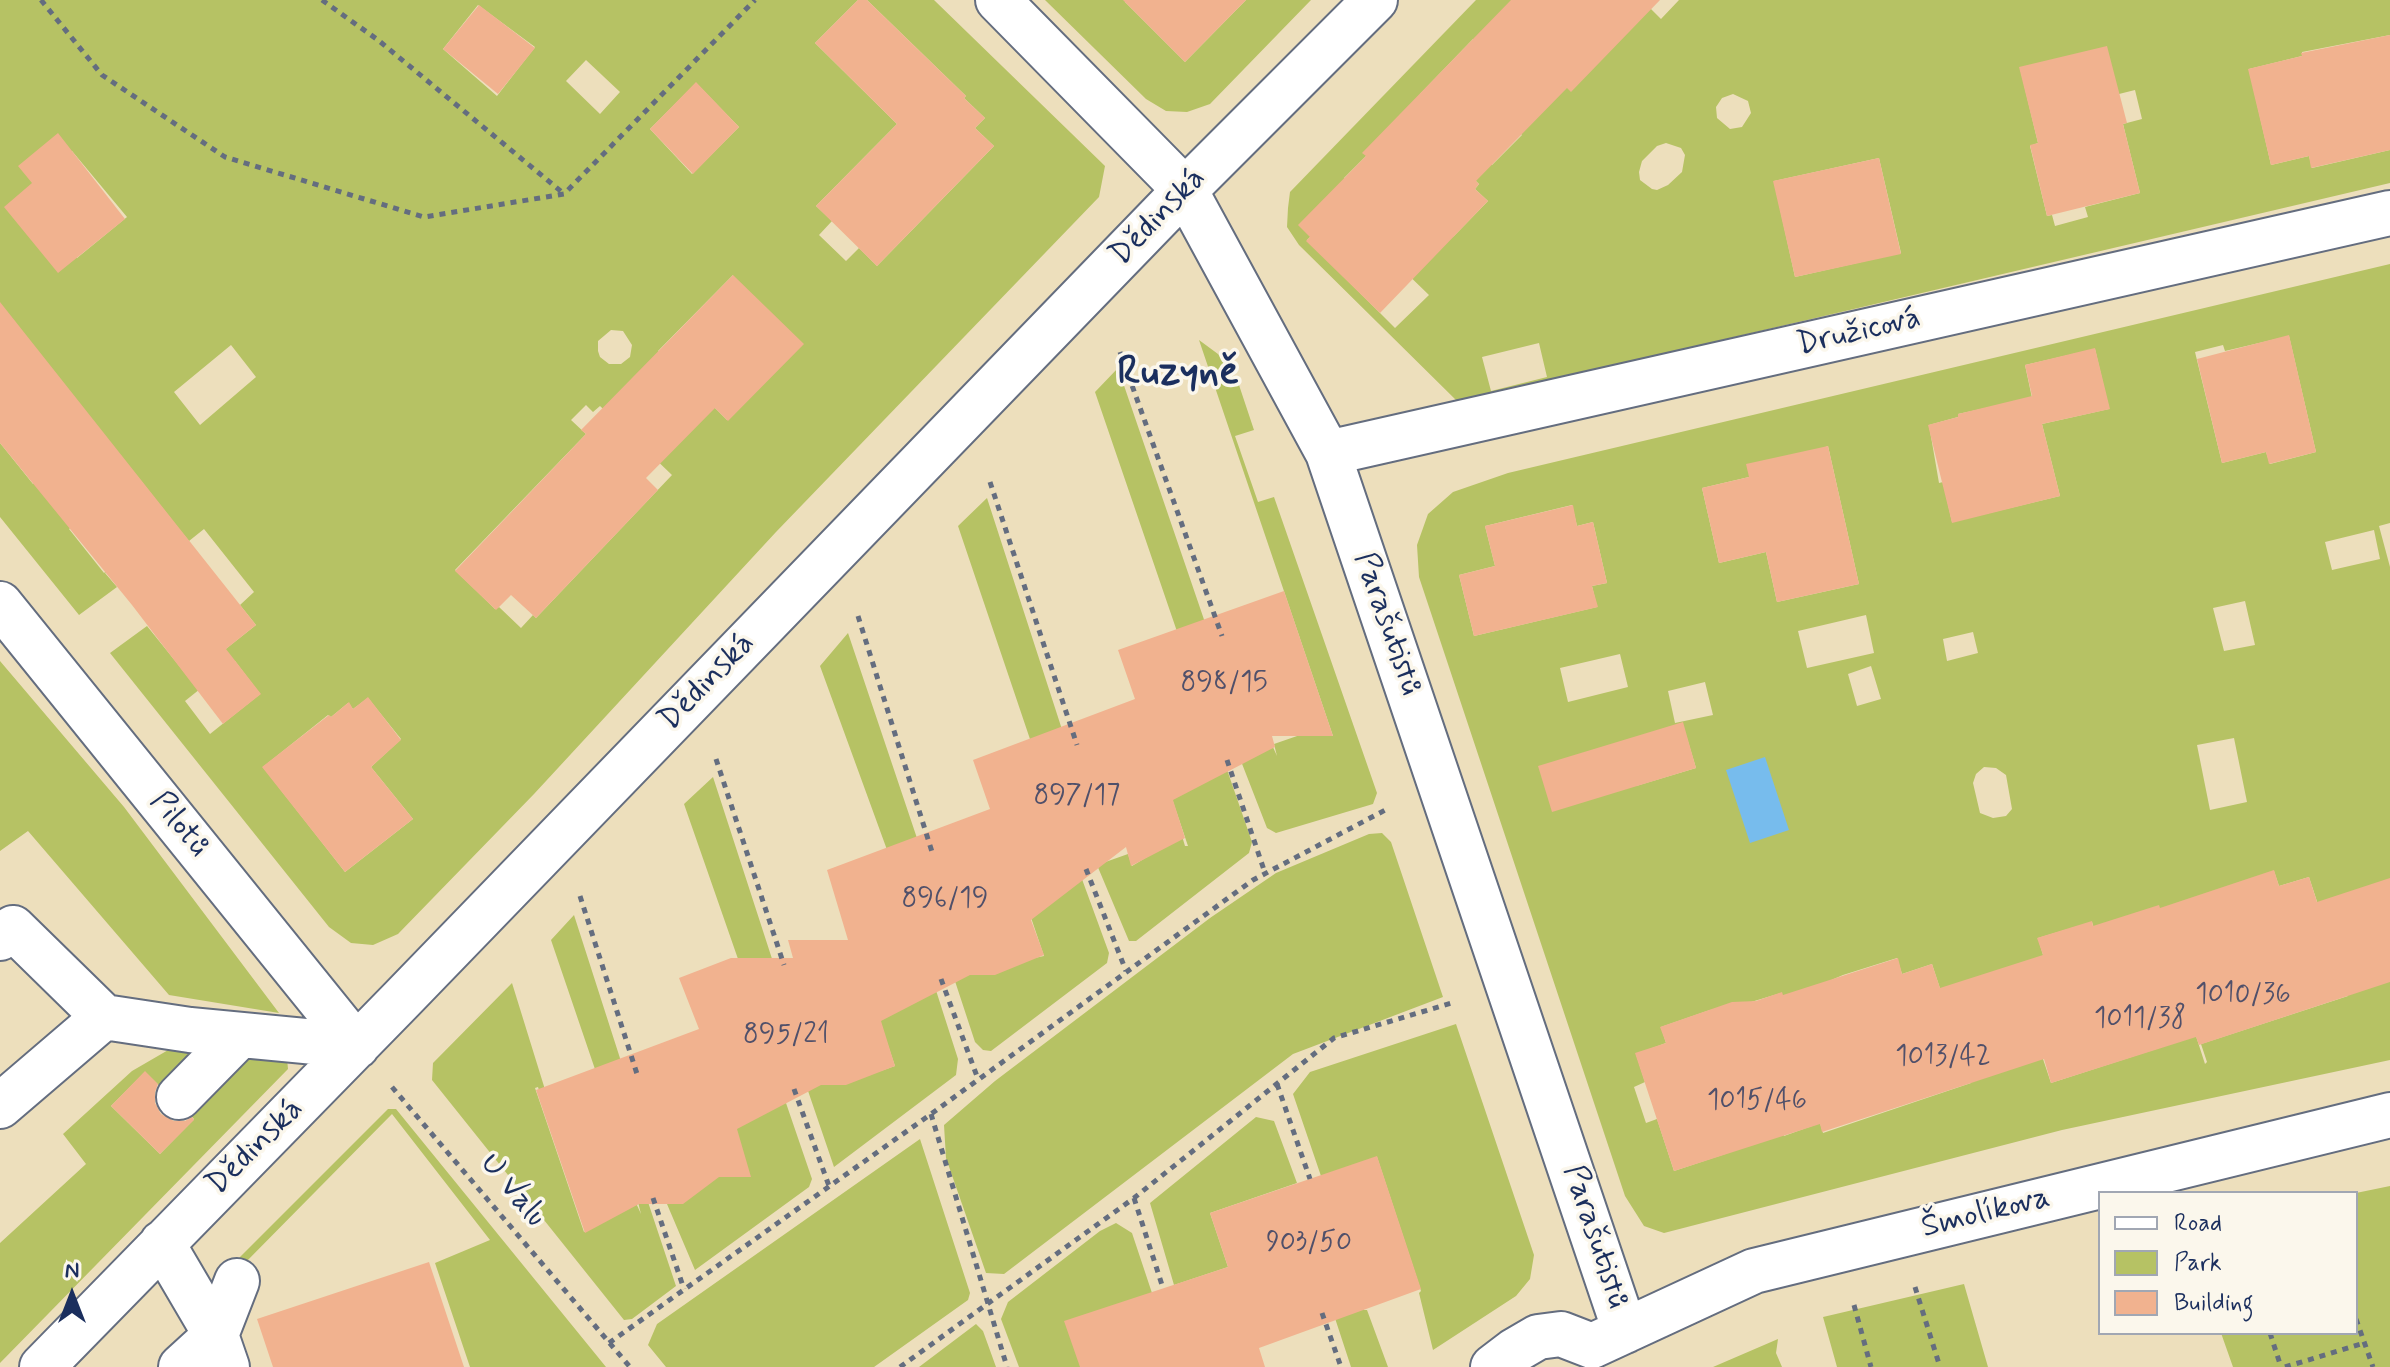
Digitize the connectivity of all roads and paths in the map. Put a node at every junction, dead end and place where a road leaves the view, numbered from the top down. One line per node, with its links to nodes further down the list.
1 (41, 0): 7 (path)
2 (322, 0): 7 (path)
3 (755, 0): 7 (path)
4 (998, 0): 6 (street, Parašutistů)
5 (1375, 0): 6 (street, Dědinská)
6 (1185, 190): 10 (street, Parašutistů); 30 (street, Dědinská)
7 (564, 194)
8 (2390, 213): 10 (street, Družicová)
9 (1120, 352): 14 (path)
10 (1328, 453): 27 (street, Parašutistů)
11 (990, 482): 15 (path)
12 (0, 604): 30 (street, Pilotů)
13 (858, 616): 19 (path)
14 (1222, 636)
15 (1077, 745)
16 (716, 759): 24 (path)
17 (1227, 760): 21 (path)
18 (1395, 804): 21 (path)
19 (933, 855)
20 (1086, 869): 25 (path)
21 (1265, 873): 25 (path)
22 (580, 896): 31 (path)
23 (0, 938): 28 (street)
24 (784, 965)
25 (1126, 971): 32 (path)
26 (941, 979): 32 (path)
27 (1510, 985): 33 (path); 55 (street, Parašutistů)
28 (104, 1017): 29 (street); 36 (street)
29 (240, 1035): 30 (street); 35 (street)
30 (357, 1046): 43 (street, Dědinská); 53 (path, U Valu)
31 (638, 1077)
32 (978, 1079): 37 (path)
33 (1277, 1084): 39 (path); 42 (path)
34 (794, 1089): 40 (path)
35 (179, 1097)
36 (0, 1106)
37 (931, 1114): 40 (path); 49 (path)
38 (2390, 1115): 44 (street, Šmolíkova)
39 (1310, 1179)
40 (829, 1186): 48 (path)
41 (653, 1198): 48 (path)
42 (1134, 1198): 47 (path); 49 (path)
43 (162, 1243): 56 (street); 57 (street, Dědinská)
44 (1839, 1250): 55 (street, Šmolíkova); 64 (path)
45 (237, 1281): 56 (street)
46 (1913, 1282): 65 (path)
47 (1163, 1288)
48 (684, 1289): 53 (path)
49 (988, 1304): 60 (path); 61 (path)
50 (1322, 1313): 62 (path)
51 (2358, 1325): 54 (path)
52 (2271, 1335): 66 (path)
53 (609, 1343): 59 (path, U Valu)
54 (2364, 1343): 66 (path); 67 (path)
55 (1592, 1344): 63 (street, Šmolíkova)
56 (221, 1351): 58 (street)
57 (42, 1367)
58 (181, 1367)
59 (630, 1367)
60 (900, 1367)
61 (1007, 1367)
62 (1341, 1367)
63 (1493, 1367)
64 (1871, 1367)
65 (1940, 1367)
66 (2283, 1367)
67 (2373, 1367)

